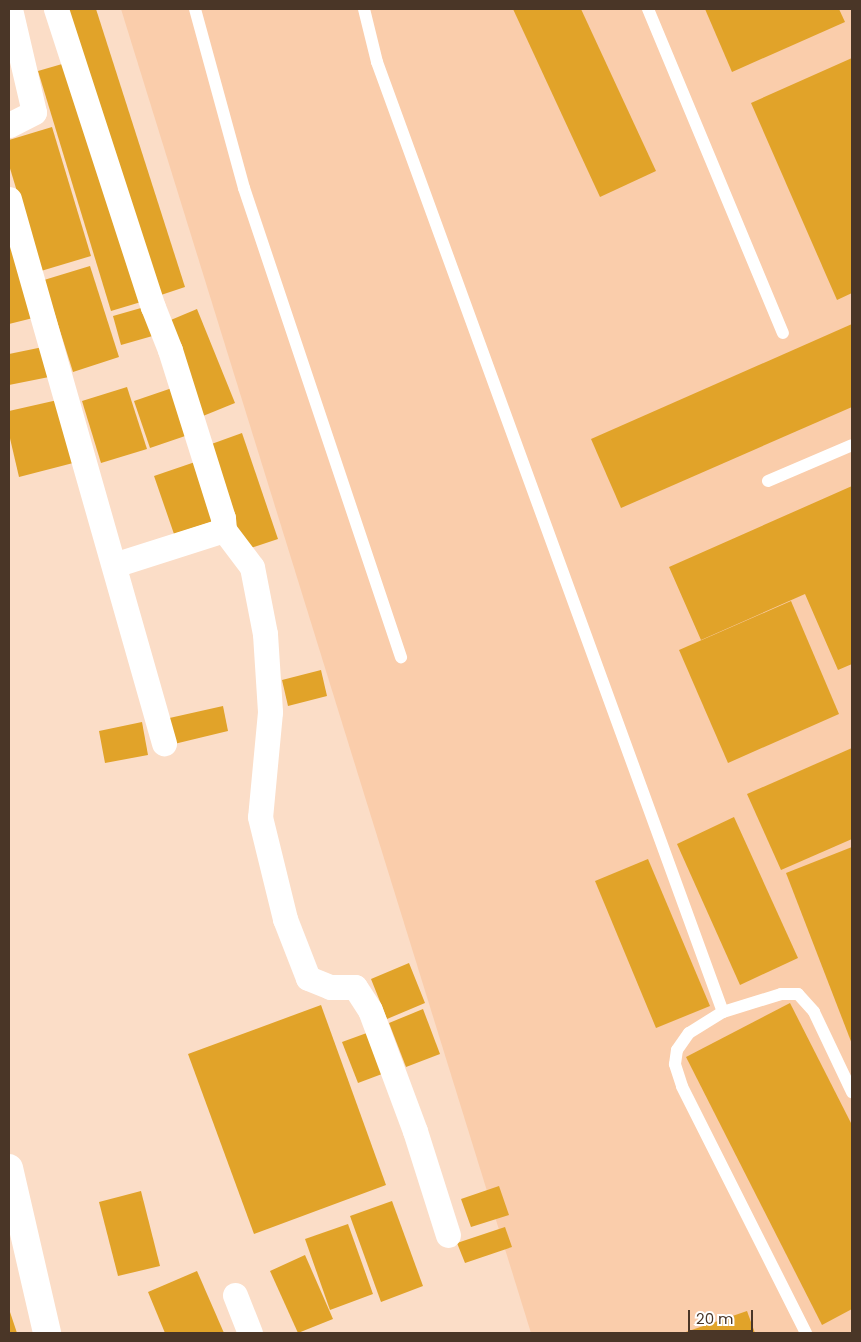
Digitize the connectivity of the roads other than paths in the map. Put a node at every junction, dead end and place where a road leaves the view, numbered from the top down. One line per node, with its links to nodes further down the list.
1 (10, 9): 6 (street)
2 (56, 9): 11 (street)
3 (195, 9): 13 (lane)
4 (364, 9): 15 (lane)
5 (648, 9): 8 (lane)
6 (9, 125)
7 (9, 199): 12 (street)
8 (784, 333)
9 (852, 445): 10 (lane)
10 (768, 481)
11 (224, 530): 12 (street); 18 (street)
12 (114, 566): 14 (street)
13 (401, 657)
14 (164, 743)
15 (723, 1012): 16 (lane); 22 (lane)
16 (852, 1092)
17 (9, 1168): 20 (street)
18 (448, 1235)
19 (235, 1295): 21 (street)
20 (47, 1333)
21 (250, 1333)
22 (806, 1333)

